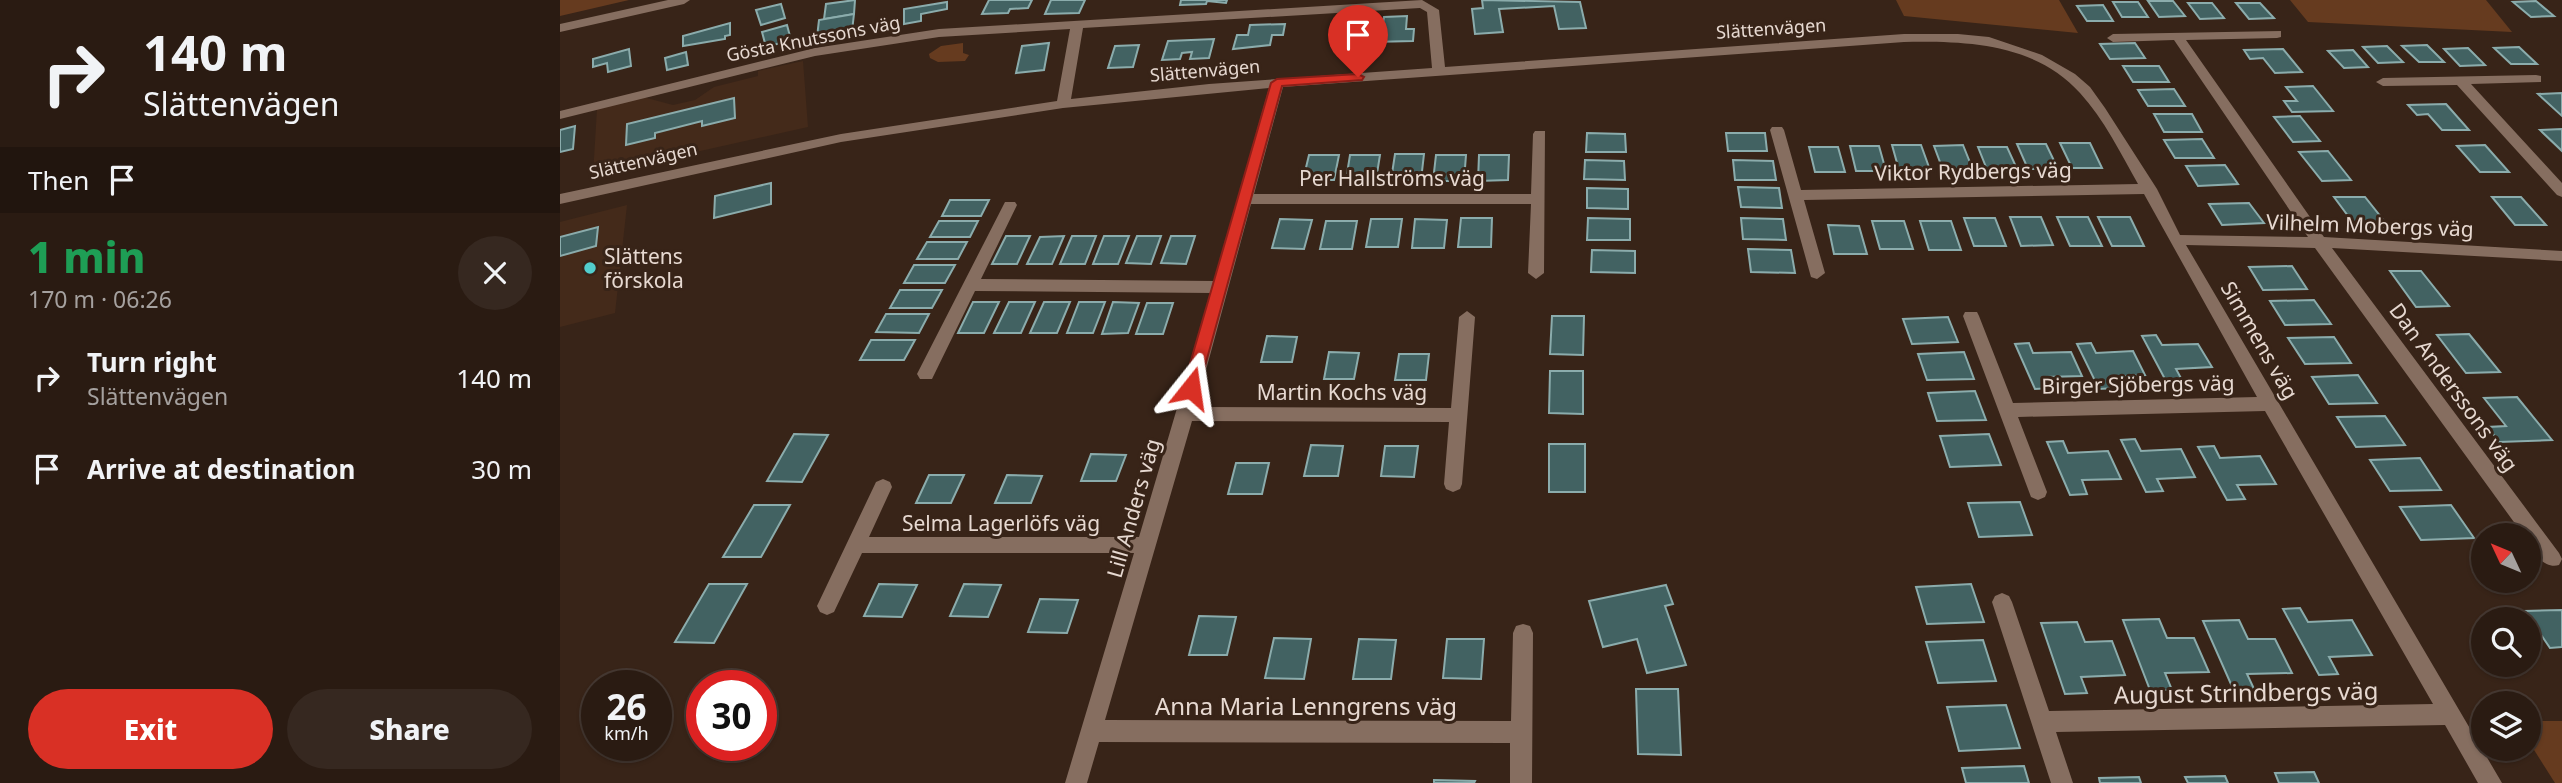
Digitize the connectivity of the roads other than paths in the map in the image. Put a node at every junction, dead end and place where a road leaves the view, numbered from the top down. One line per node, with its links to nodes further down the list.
1 (684, 0): 3 (street)
2 (1077, 24): 8 (street, Gösta Knutssons väg); 13 (street); 14 (street, Gösta Knutssons väg)
3 (560, 28)
4 (2277, 34): 5 (street)
5 (2178, 37): 7 (street); 25 (street, Dan Anderssons väg)
6 (1904, 38): 8 (street, Slättenvägen); 17 (street, Simmens väg)
7 (2113, 38)
8 (1439, 72): 12 (street, Slättenvägen)
9 (2536, 79): 10 (street)
10 (2461, 81): 11 (street); 18 (street)
11 (2384, 82)
12 (1277, 83): 13 (street, Slättenvägen); 21 (street, Lill Anders väg)
13 (1063, 104): 20 (street, Slättenvägen)
14 (560, 115)
15 (1777, 130): 19 (street)
16 (1540, 134): 22 (street)
17 (2150, 189): 19 (street, Viktor Rydbergs väg); 24 (street, Simmens väg)
18 (2562, 192)
19 (1797, 195): 28 (street)
20 (560, 199)
21 (1245, 199): 22 (street, Per Hallströms väg); 30 (street, Lill Anders väg)
22 (1538, 199): 27 (street)
23 (1010, 205): 29 (street)
24 (2175, 240): 25 (street, Vilhelm Mobergs väg); 34 (street, Simmens väg)
25 (2319, 242): 26 (street, Vilhelm Mobergs väg); 43 (street, Dan Anderssons väg)
26 (2562, 256)
27 (1536, 273)
28 (1817, 273)
29 (972, 285): 30 (street); 33 (street)
30 (1219, 287): 36 (street, Lill Anders väg)
31 (1971, 316): 35 (street)
32 (1467, 317): 37 (street, Martin Kochs väg)
33 (926, 374)
34 (2270, 404): 35 (street, Birger Sjöbergs väg); 47 (street, Simmens väg)
35 (2007, 410): 40 (street)
36 (1185, 414): 37 (street, Martin Kochs väg); 42 (street, Lill Anders väg)
37 (1457, 415): 38 (street, Martin Kochs väg)
38 (1453, 484)
39 (883, 487): 41 (street, Selma Lagerlöfs väg)
40 (2038, 492)
41 (856, 545): 42 (street, Selma Lagerlöfs väg); 45 (street, Selma Lagerlöfs väg)
42 (1145, 545): 49 (street, Lill Anders väg)
43 (2552, 559)
44 (2002, 602): 48 (street)
45 (827, 606)
46 (1523, 633): 50 (street)
47 (2451, 714): 48 (street, August Strindbergs väg); 54 (street, Simmens väg)
48 (2043, 722): 53 (street)
49 (1091, 731): 50 (street, Anna Maria Lenngrens väg); 51 (street, Lill Anders väg)
50 (1520, 732): 52 (street)
51 (1076, 783)
52 (1521, 783)
53 (2062, 783)
54 (2491, 783)

